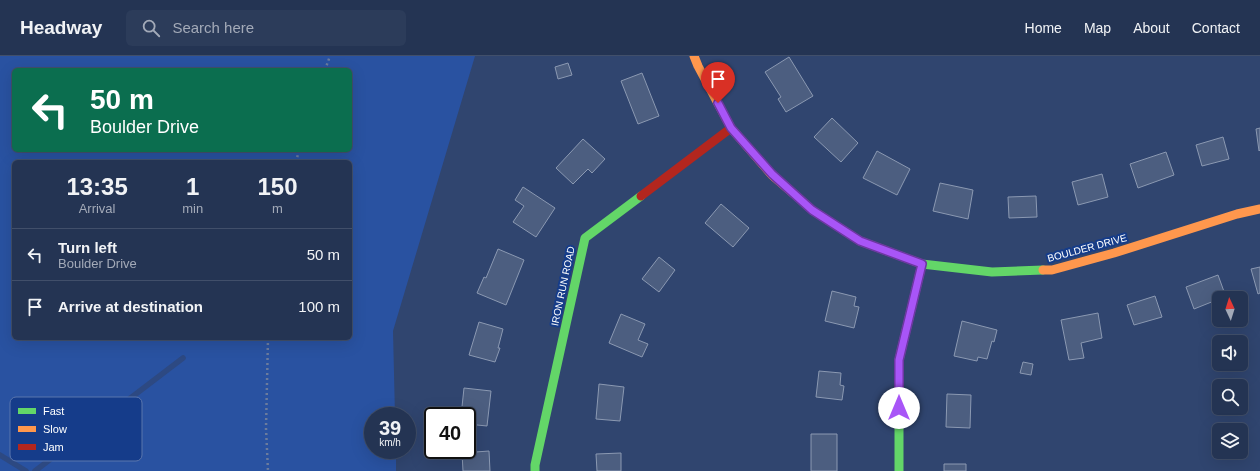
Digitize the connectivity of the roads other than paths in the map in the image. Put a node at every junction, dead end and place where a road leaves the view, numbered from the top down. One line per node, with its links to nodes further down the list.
1 (694, 56): 2 (street, BOULDER DRIVE)
2 (731, 128): 4 (street, BOULDER DRIVE); 5 (street, IRON RUN ROAD)
3 (1260, 209): 4 (street, BOULDER DRIVE)
4 (922, 264): 6 (street)
5 (535, 471)
6 (899, 471)

